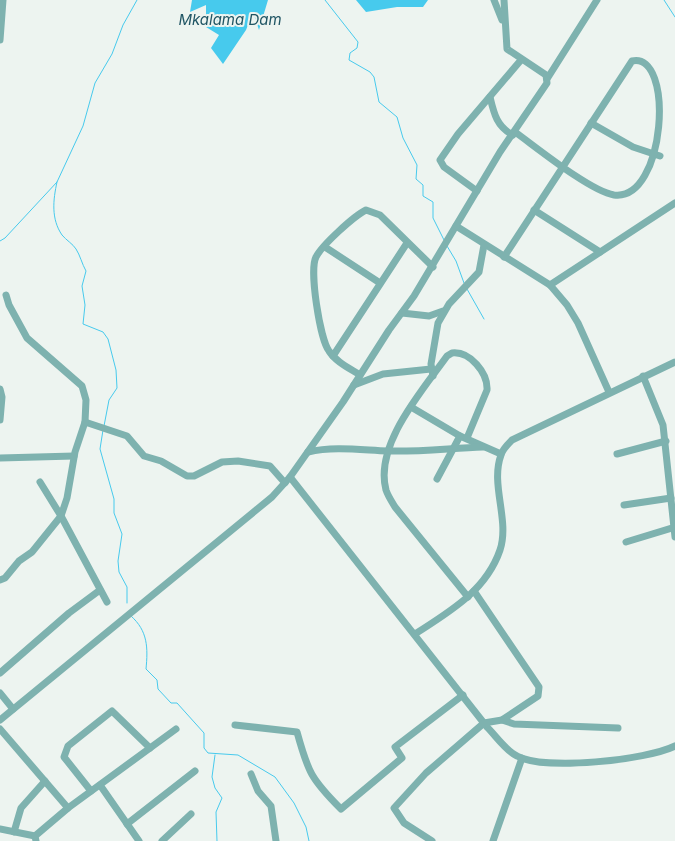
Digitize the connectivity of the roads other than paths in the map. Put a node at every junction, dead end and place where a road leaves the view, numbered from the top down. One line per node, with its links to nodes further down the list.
1 (3, 0): 5 (street)
2 (494, 0): 6 (street)
3 (504, 0): 6 (street)
4 (597, 0): 10 (street)
5 (1, 13): 7 (street)
6 (505, 26): 8 (street)
7 (0, 40)
8 (521, 60): 10 (street); 11 (street)
9 (656, 67): 12 (street)
10 (547, 79): 14 (street)
11 (490, 97): 14 (street); 17 (street)
12 (590, 123): 15 (street); 16 (street)
13 (667, 124): 15 (street)
14 (514, 134): 16 (street); 17 (street)
15 (660, 156): 16 (street)
16 (564, 167): 19 (street)
17 (477, 192): 20 (street)
18 (675, 203): 24 (street)
19 (534, 210): 24 (street); 25 (street)
20 (456, 226): 22 (street); 26 (street)
21 (407, 243): 23 (street); 26 (street); 27 (street)
22 (484, 245): 25 (street); 30 (street)
23 (325, 247): 27 (street); 32 (street)
24 (600, 252): 28 (street)
25 (504, 257): 28 (street)
26 (433, 266): 31 (street)
27 (380, 282): 32 (street)
28 (550, 285): 39 (street)
29 (6, 295): 42 (street)
30 (444, 311): 31 (street); 34 (street)
31 (402, 313): 35 (street)
32 (333, 356): 35 (street)
33 (675, 362): 36 (street)
34 (432, 372): 37 (street); 40 (street); 43 (street)
35 (360, 375): 37 (street)
36 (643, 376): 39 (street); 44 (street)
37 (354, 385): 48 (street)
38 (0, 389): 41 (street)
39 (609, 392): 49 (street)
40 (411, 407): 43 (street); 47 (street)
41 (0, 420)
42 (84, 422): 51 (street); 54 (street)
43 (463, 437): 45 (street); 46 (street)
44 (666, 441): 50 (street); 56 (street)
45 (483, 447): 46 (street); 49 (street)
46 (453, 448): 47 (street); 53 (street)
47 (388, 451): 48 (street); 65 (street)
48 (308, 452): 54 (street)
49 (501, 454): 64 (street)
50 (617, 454)
51 (74, 456): 52 (street); 58 (street)
52 (0, 458)
53 (437, 478)
54 (288, 480): 67 (street); 71 (street)
55 (40, 482): 58 (street)
56 (671, 498): 57 (street); 59 (street)
57 (624, 505)
58 (62, 516): 62 (street); 63 (street)
59 (674, 527): 60 (street); 61 (street)
60 (675, 537)
61 (626, 542)
62 (0, 580)
63 (100, 590): 66 (street); 68 (street)
64 (474, 591): 65 (street); 73 (street)
65 (468, 597): 67 (street)
66 (107, 602)
67 (415, 634): 70 (street)
68 (0, 673)
69 (0, 693): 71 (street)
70 (463, 695): 74 (street); 75 (street)
71 (13, 709): 72 (street)
72 (0, 720)
73 (502, 720): 74 (street); 76 (street)
74 (484, 723): 81 (street); 96 (street)
75 (235, 725)
76 (618, 728)
77 (0, 729): 84 (street)
78 (176, 729): 80 (street)
79 (675, 746): 81 (street)
80 (150, 748): 85 (street); 86 (street)
81 (522, 758): 97 (street)
82 (195, 771): 89 (street)
83 (251, 774): 95 (street)
84 (45, 781): 87 (street); 91 (street)
85 (100, 785): 86 (street); 89 (street)
86 (91, 792): 87 (street)
87 (68, 808): 92 (street)
88 (191, 814): 94 (street)
89 (127, 824): 93 (street)
90 (0, 829): 91 (street)
91 (14, 832): 92 (street)
92 (36, 839)
93 (139, 841)
94 (162, 841)
95 (276, 841)
96 (432, 841)
97 (493, 841)

